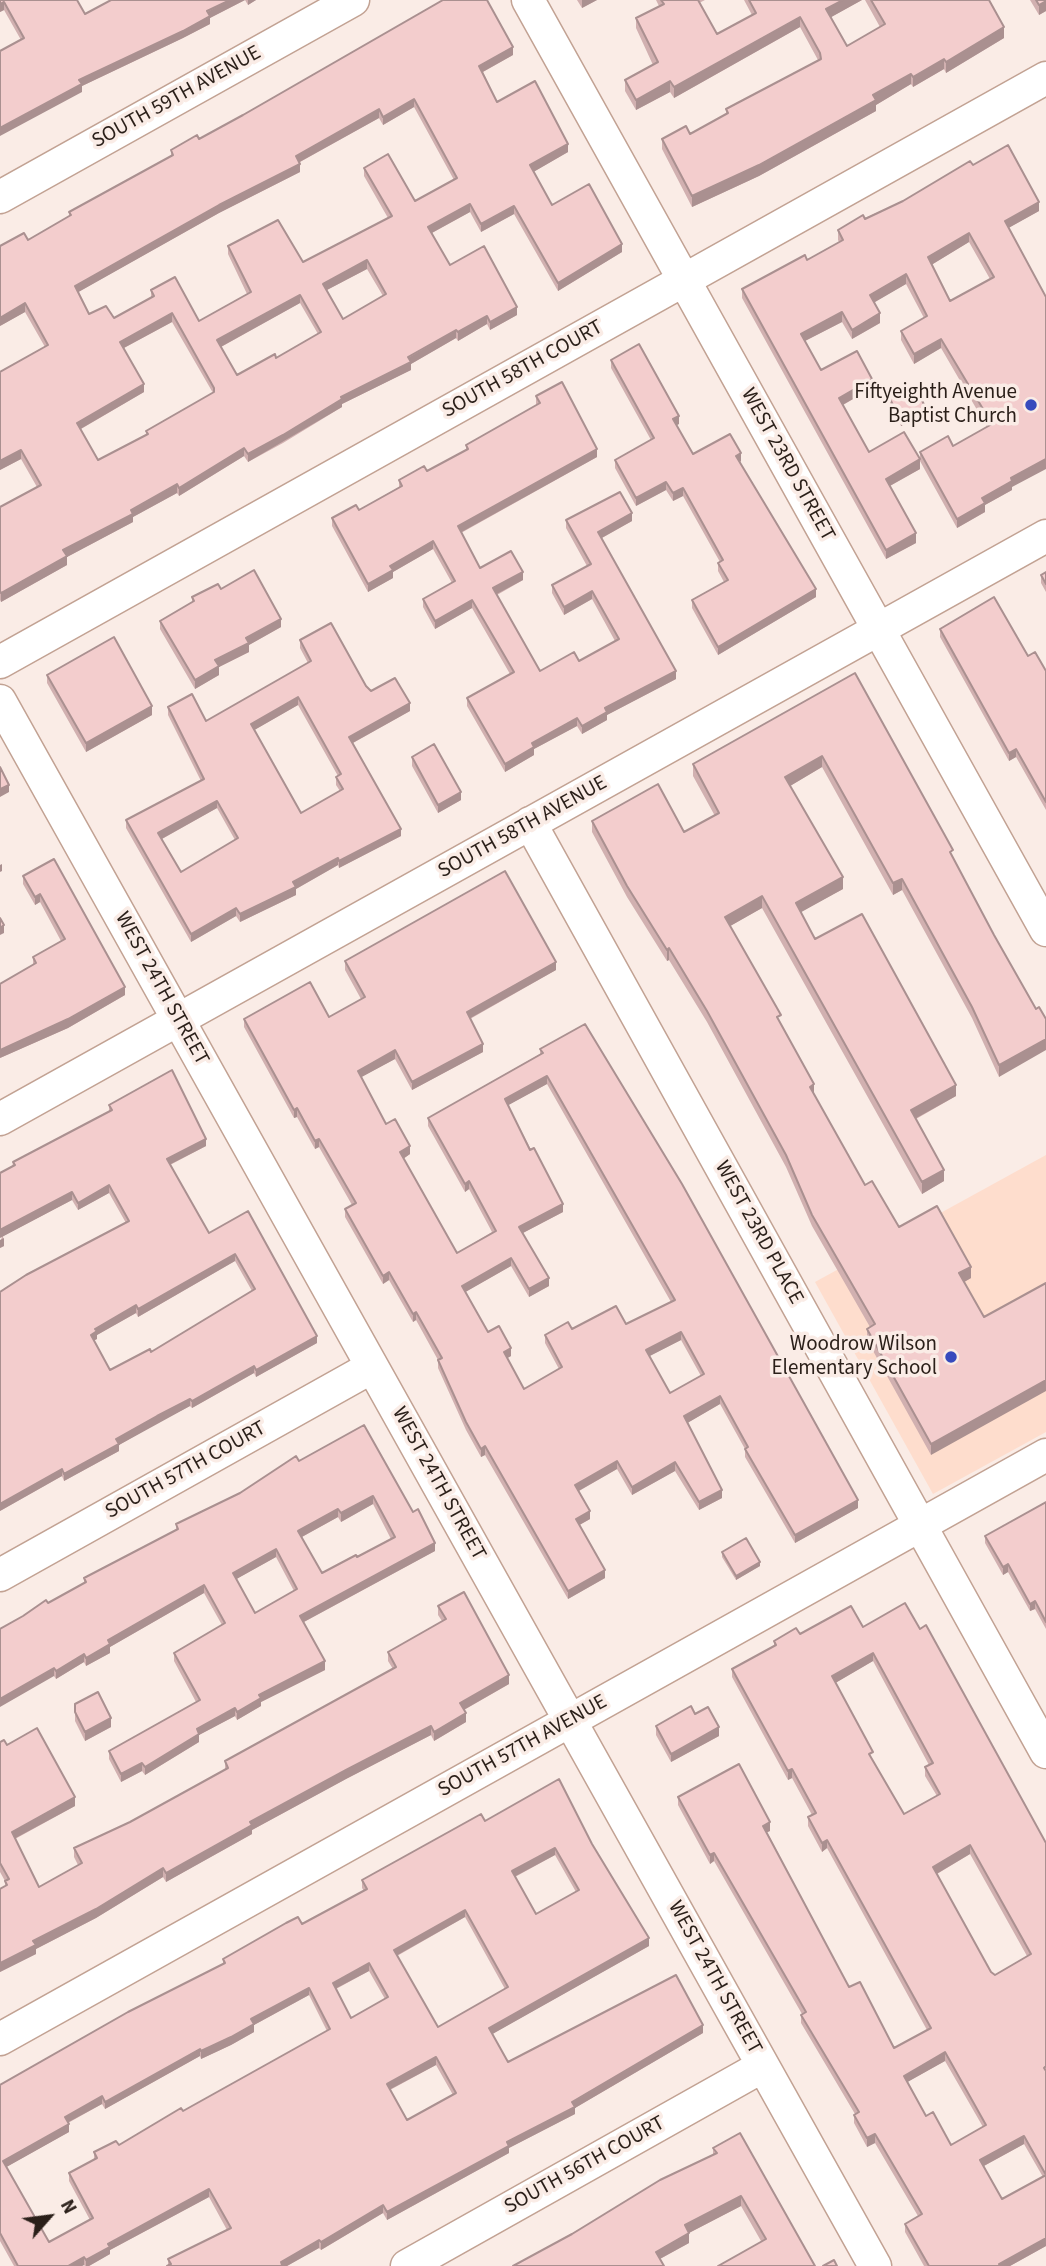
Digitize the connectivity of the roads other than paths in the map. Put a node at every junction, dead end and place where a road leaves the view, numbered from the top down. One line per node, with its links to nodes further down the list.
1 (353, 0): 4 (street, SOUTH 59TH AVENUE)
2 (528, 0): 5 (street, WEST 23RD STREET)
3 (1046, 78): 5 (street, SOUTH 58TH COURT)
4 (0, 197)
5 (684, 280): 7 (street, WEST 23RD STREET); 8 (street, SOUTH 58TH COURT)
6 (1046, 536): 7 (street, SOUTH 58TH AVENUE)
7 (879, 629): 10 (street, SOUTH 58TH AVENUE); 11 (street, WEST 23RD STREET)
8 (0, 662)
9 (0, 701): 12 (street, WEST 24TH STREET)
10 (530, 823): 12 (street, SOUTH 58TH AVENUE); 16 (street, WEST 23RD PLACE)
11 (1046, 930)
12 (178, 1020): 13 (street, SOUTH 58TH AVENUE); 14 (street, WEST 24TH STREET)
13 (0, 1119)
14 (372, 1367): 17 (street, SOUTH 57TH COURT); 18 (street, WEST 24TH STREET)
15 (1046, 1455): 16 (street, SOUTH 57TH AVENUE)
16 (920, 1525): 18 (street, SOUTH 57TH AVENUE); 19 (street, WEST 23RD PLACE)
17 (0, 1575)
18 (570, 1720): 20 (street, SOUTH 57TH AVENUE); 21 (street, WEST 24TH STREET)
19 (1046, 1752)
20 (0, 2039)
21 (763, 2066): 22 (street, SOUTH 56TH COURT); 23 (street, WEST 24TH STREET)
22 (407, 2266)
23 (875, 2266)

